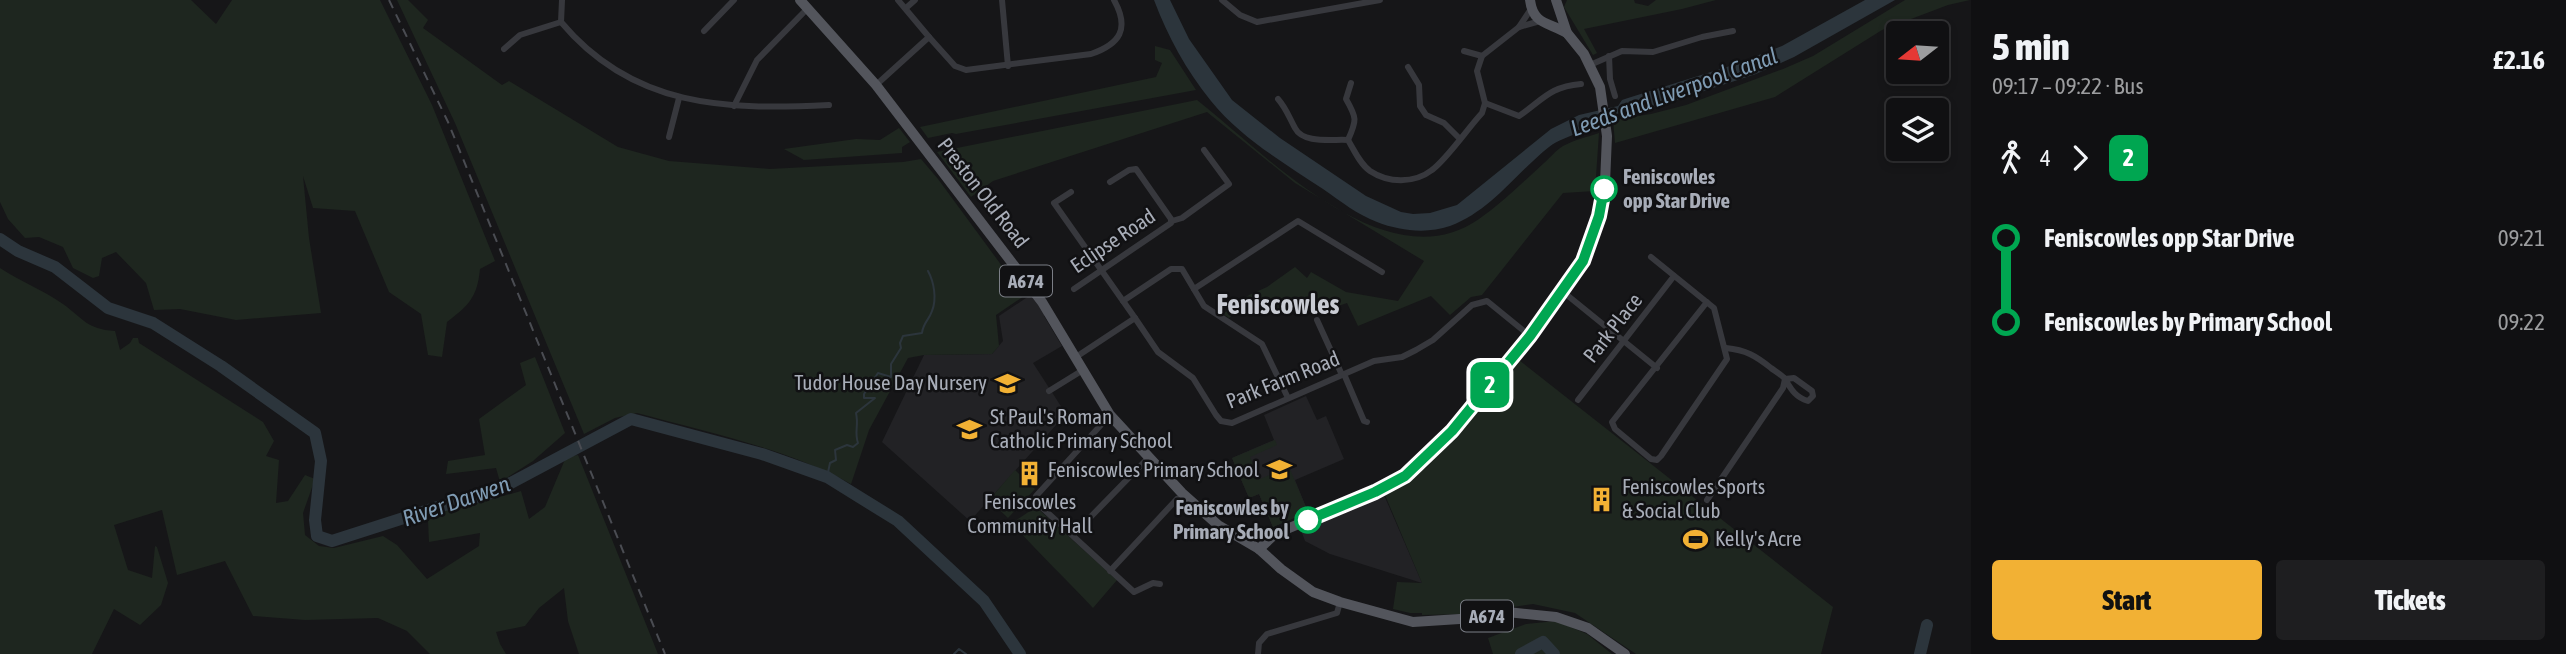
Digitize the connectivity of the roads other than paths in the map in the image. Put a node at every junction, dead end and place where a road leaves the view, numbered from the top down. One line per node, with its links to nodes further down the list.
1 (562, 0): 14 (street)
2 (734, 0): 16 (street)
3 (898, 0): 12 (street)
4 (915, 0): 12 (street)
5 (1002, 0): 25 (street)
6 (1114, 0): 25 (street)
7 (1222, 0): 8 (street)
8 (1380, 0)
9 (1531, 3): 13 (main road); 15 (street)
10 (804, 4): 29 (main road, Preston Old Road / A674); 35 (street)
11 (1557, 5): 13 (main road); 18 (main road)
12 (906, 8): 19 (street)
13 (1543, 21): 15 (street); 18 (main road)
14 (561, 22): 20 (street); 31 (street)
15 (1519, 27): 22 (street)
16 (704, 31)
17 (1733, 31): 23 (street)
18 (1567, 33): 24 (main road)
19 (929, 37): 25 (street); 29 (street)
20 (504, 49)
21 (1464, 51): 22 (street)
22 (1482, 56): 33 (street)
23 (1609, 56): 24 (street); 30 (street)
24 (1590, 65): 49 (main road)
25 (1008, 66)
26 (1408, 67): 37 (street)
27 (1351, 83): 38 (street)
28 (1581, 84): 33 (street)
29 (876, 85): 57 (main road, Preston Old Road / A674)
30 (1615, 96)
31 (679, 98): 35 (street); 36 (street)
32 (1278, 99): 38 (street)
33 (1485, 103): 37 (street)
34 (829, 105): 35 (street)
35 (734, 106)
36 (669, 137)
37 (1460, 138): 38 (street)
38 (1348, 140)
39 (1204, 150): 42 (street, Eclipse Road)
40 (1110, 182): 42 (street, Eclipse Road)
41 (1071, 192): 44 (street)
42 (1172, 221): 44 (street, Eclipse Road)
43 (1651, 257): 46 (street)
44 (1101, 271): 47 (street, Eclipse Road); 50 (street)
45 (1382, 272): 48 (street)
46 (1674, 276): 51 (street); 55 (street, Park Place)
47 (1074, 289)
48 (1194, 289): 50 (street); 63 (street)
49 (1562, 291): 54 (main road); 55 (street)
50 (1123, 301): 52 (street)
51 (1707, 302): 56 (street); 58 (street)
52 (1135, 318): 57 (street); 63 (street, Park Farm Road)
53 (1317, 320): 60 (street)
54 (1530, 336): 60 (street, Park Farm Road); 71 (main road)
55 (1625, 342): 58 (street); 64 (street, Park Place)
56 (1726, 348): 58 (street); 61 (street)
57 (1076, 357): 59 (main road, Preston Old Road / A674)
58 (1657, 368)
59 (1083, 370): 62 (street); 65 (main road, Preston Old Road / A674)
60 (1343, 375): 63 (street, Park Farm Road); 66 (street)
61 (1785, 379): 61 (street); 69 (street)
62 (1049, 391)
63 (1288, 398)
64 (1578, 400)
65 (1110, 415): 67 (main road, Preston Old Road / A674); 70 (street)
66 (1367, 422)
67 (1150, 456): 70 (street); 71 (main road, Preston Old Road / A674)
68 (1177, 499): 72 (street)
69 (1707, 500)
70 (1073, 535): 72 (street)
71 (1259, 549): 74 (main road, Preston Old Road / A674)
72 (1110, 571): 73 (street)
73 (1160, 584)
74 (1340, 602): 75 (street); 76 (main road, Preston Old Road / A674)
75 (1258, 654)
76 (1625, 654)

